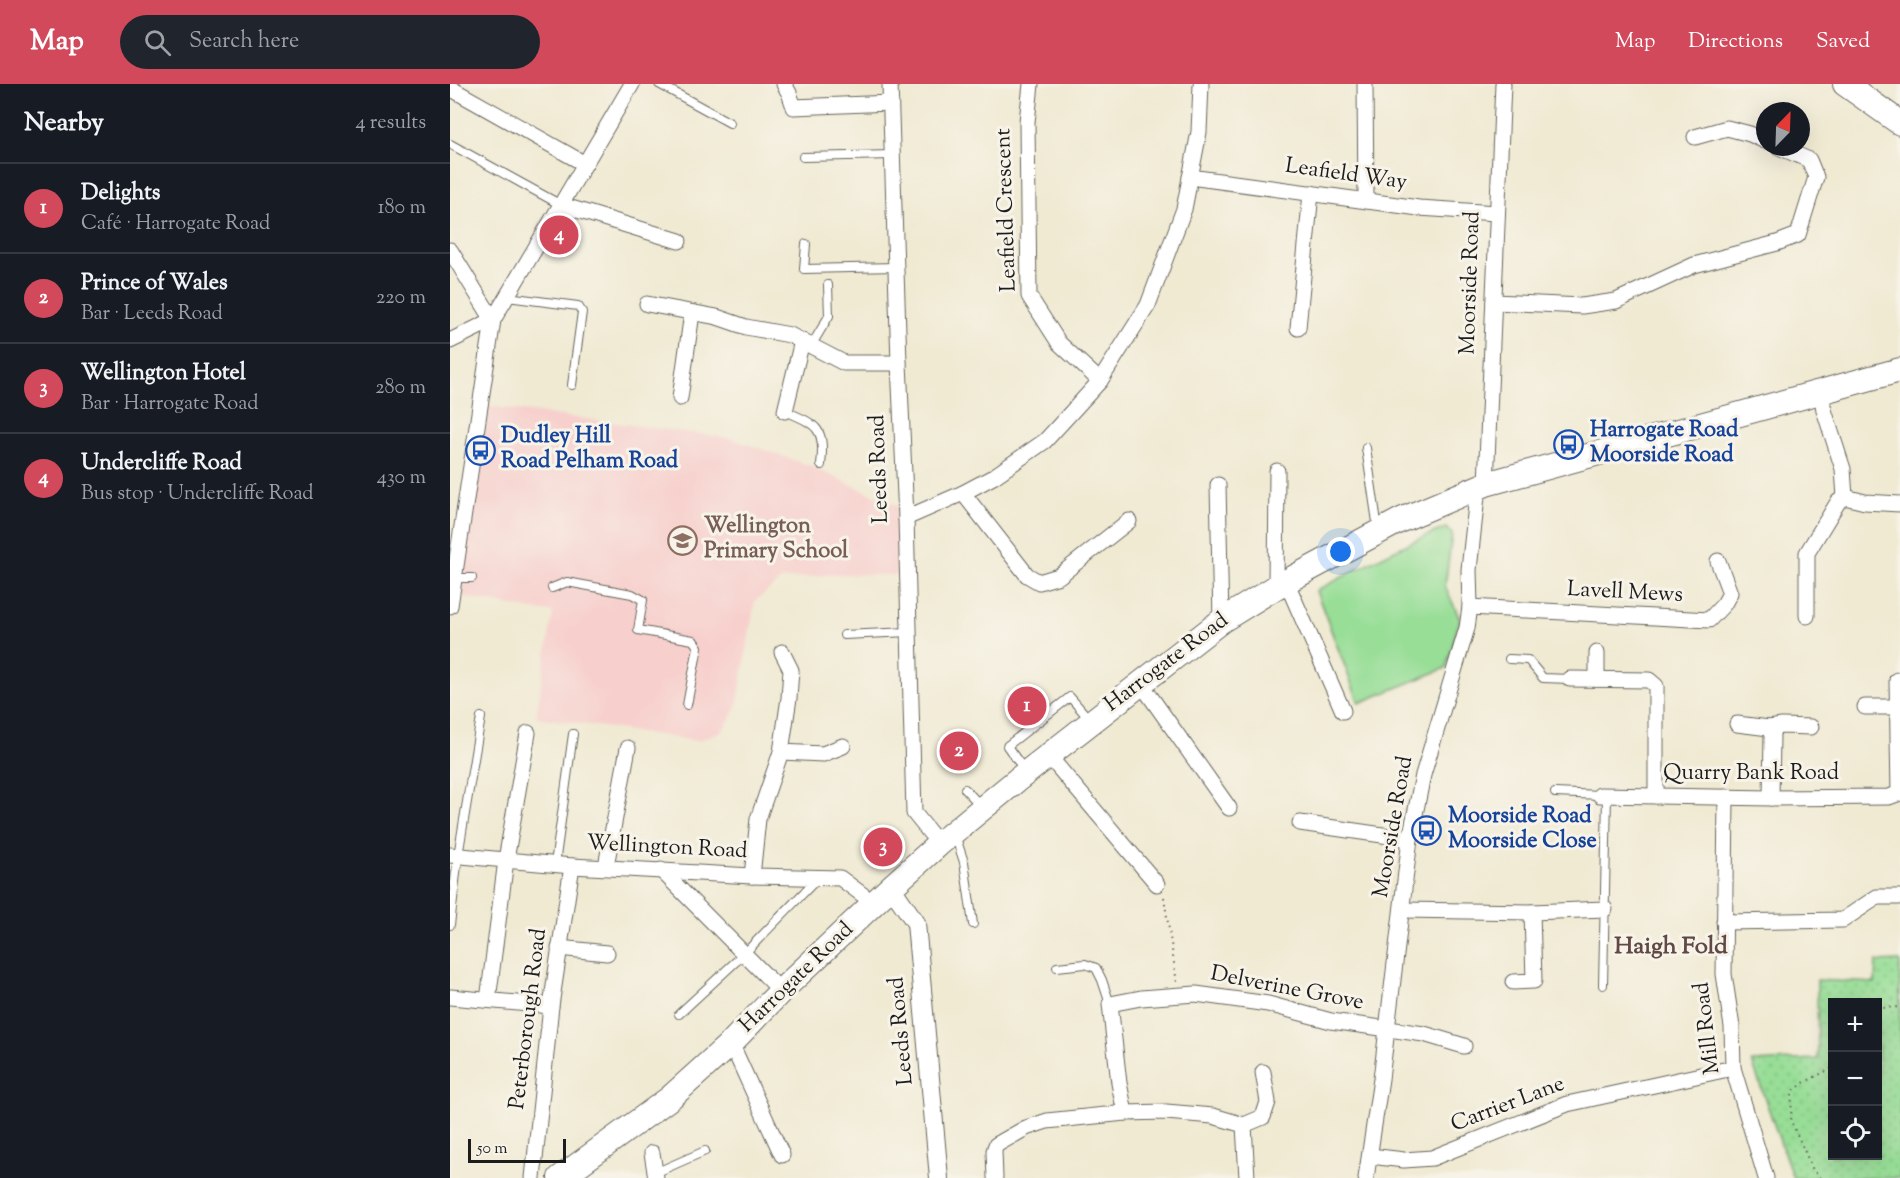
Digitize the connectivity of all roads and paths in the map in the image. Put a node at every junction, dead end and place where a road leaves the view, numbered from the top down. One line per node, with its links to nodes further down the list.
1 (632, 84): 20 (street)
2 (659, 84): 12 (lane)
3 (784, 84): 11 (street)
4 (890, 84): 11 (street, Leeds Road)
5 (1031, 84): 41 (street, Leafield Crescent)
6 (1201, 84): 21 (street)
7 (1365, 84): 23 (street)
8 (1503, 84): 25 (street, Moorside Road)
9 (1845, 84): 13 (main road)
10 (450, 88): 20 (street)
11 (891, 103): 17 (street, Leeds Road)
12 (730, 123)
13 (1900, 123)
14 (1695, 136): 15 (street)
15 (1756, 137)
16 (450, 144): 24 (lane)
17 (893, 155): 19 (lane); 29 (street, Leeds Road)
18 (1800, 156): 32 (street)
19 (802, 157)
20 (585, 164): 24 (street)
21 (1190, 177): 22 (street, Leafield Way); 41 (street)
22 (1311, 193): 23 (street, Leafield Way); 36 (street)
23 (1366, 201): 25 (street, Leafield Way)
24 (561, 205): 26 (street); 31 (street)
25 (1497, 213): 32 (street, Moorside Road)
26 (679, 241)
27 (806, 244): 29 (lane)
28 (450, 250): 35 (street)
29 (896, 267): 39 (street, Leeds Road)
30 (828, 285): 38 (lane)
31 (507, 297): 35 (street); 42 (lane)
32 (1494, 302): 50 (street, Moorside Road)
33 (647, 304): 34 (street)
34 (692, 313): 38 (street); 44 (street)
35 (493, 320): 37 (street); 58 (street)
36 (1298, 328)
37 (452, 337)
38 (806, 343): 39 (street); 45 (street)
39 (899, 363): 54 (street, Leeds Road)
40 (1900, 370): 43 (main road, Harrogate Road)
41 (1100, 381): 51 (street)
42 (572, 385)
43 (1821, 391): 50 (main road, Harrogate Road); 52 (street)
44 (680, 398)
45 (785, 411): 47 (lane)
46 (1366, 448): 56 (lane)
47 (821, 465)
48 (1277, 471): 60 (street)
49 (1218, 485): 65 (street)
50 (1481, 486): 56 (main road, Harrogate Road); 63 (street, Moorside Road)
51 (963, 493): 54 (street); 55 (street)
52 (1845, 497): 53 (street); 64 (street)
53 (1900, 504)
54 (906, 518): 66 (street, Leeds Road)
55 (1129, 521)
56 (1378, 532): 60 (main road, Harrogate Road)
57 (1718, 561): 63 (street, Lavell Mews)
58 (454, 578): 59 (lane); 62 (street)
59 (472, 578)
60 (1281, 584): 65 (main road, Harrogate Road); 78 (street)
61 (552, 588): 75 (lane)
62 (450, 606)
63 (1470, 607): 102 (street, Moorside Road)
64 (1807, 616)
65 (1221, 621): 74 (main road, Harrogate Road)
66 (909, 632): 67 (lane); 101 (street, Leeds Road)
67 (844, 634)
68 (782, 652): 88 (street)
69 (1597, 653): 72 (street)
70 (1509, 659): 71 (lane)
71 (1570, 679): 72 (street)
72 (1597, 679): 95 (street)
73 (1898, 680): 77 (street)
74 (1140, 682): 80 (main road, Harrogate Road); 99 (street)
75 (687, 705)
76 (1865, 707): 77 (street)
77 (1898, 707): 93 (street)
78 (1343, 711)
79 (481, 717): 103 (lane)
80 (1091, 721): 89 (main road, Harrogate Road); 90 (lane)
81 (1737, 724): 83 (street)
82 (1811, 727): 83 (street)
83 (1769, 728): 97 (street)
84 (528, 733): 104 (street)
85 (573, 734): 105 (lane)
86 (843, 746): 88 (street)
87 (628, 747): 107 (street)
88 (781, 752): 109 (street)
89 (1048, 754): 90 (main road, Harrogate Road); 111 (street)
90 (1026, 772): 98 (main road, Harrogate Road)
91 (965, 789): 98 (lane)
92 (1555, 793): 94 (lane)
93 (1900, 793): 97 (street, Quarry Bank Road)
94 (1603, 795): 95 (street, Quarry Bank Road); 114 (lane)
95 (1656, 796): 96 (street, Quarry Bank Road)
96 (1726, 797): 97 (street, Quarry Bank Road); 117 (street, Mill Road)
97 (1771, 798)
98 (982, 808): 101 (main road, Harrogate Road)
99 (1229, 808)
100 (1300, 823): 102 (street)
101 (946, 838): 112 (main road, Harrogate Road); 118 (lane)
102 (1410, 839): 115 (street, Moorside Road)
103 (454, 856): 104 (street, Wellington Road); 119 (lane)
104 (506, 860): 105 (street, Wellington Road); 129 (street)
105 (555, 864): 106 (street, Wellington Road)
106 (572, 866): 107 (street, Wellington Road); 120 (street, Peterborough Road)
107 (606, 866): 108 (street, Wellington Road)
108 (661, 870): 109 (street, Wellington Road); 122 (street)
109 (752, 876): 110 (street, Wellington Road)
110 (819, 877): 112 (street, Wellington Road); 122 (lane)
111 (1157, 884): 127 (path)
112 (883, 895): 126 (main road, Harrogate Road); 150 (street, Leeds Road)
113 (1900, 897): 117 (street)
114 (1605, 909): 116 (street); 125 (lane)
115 (1402, 910): 116 (street); 135 (street, Moorside Road)
116 (1532, 912): 124 (street)
117 (1724, 922): 138 (street, Mill Road)
118 (973, 924)
119 (450, 925)
120 (559, 948): 121 (street); 131 (street, Peterborough Road)
121 (607, 953)
122 (744, 954): 126 (street); 134 (lane)
123 (1057, 967): 130 (lane)
124 (1513, 982)
125 (1603, 985)
126 (781, 991): 136 (main road, Harrogate Road)
127 (1179, 995): 130 (street, Delverine Grove); 135 (street, Delverine Grove)
128 (450, 997): 129 (street)
129 (488, 1000): 131 (street)
130 (1110, 1004): 141 (street)
131 (551, 1006): 148 (street, Peterborough Road)
132 (1882, 1008): 133 (path)
133 (1900, 1008)
134 (679, 1014)
135 (1387, 1030): 137 (street); 146 (street, Moorside Road)
136 (731, 1043): 145 (street); 149 (main road, Harrogate Road)
137 (1464, 1046)
138 (1733, 1068): 146 (street, Carrier Lane); 154 (street, Mill Road)
139 (1828, 1071): 155 (path)
140 (1263, 1072): 142 (street)
141 (1125, 1113): 142 (street); 151 (street)
142 (1244, 1125): 152 (street)
143 (705, 1151): 147 (lane)
144 (652, 1153): 147 (street)
145 (782, 1155)
146 (1370, 1156): 153 (street, Moorside Road)
147 (655, 1175)
148 (533, 1178)
149 (560, 1178)
150 (939, 1178)
151 (995, 1178)
152 (1247, 1178)
153 (1366, 1178)
154 (1766, 1178)
155 (1820, 1178)

